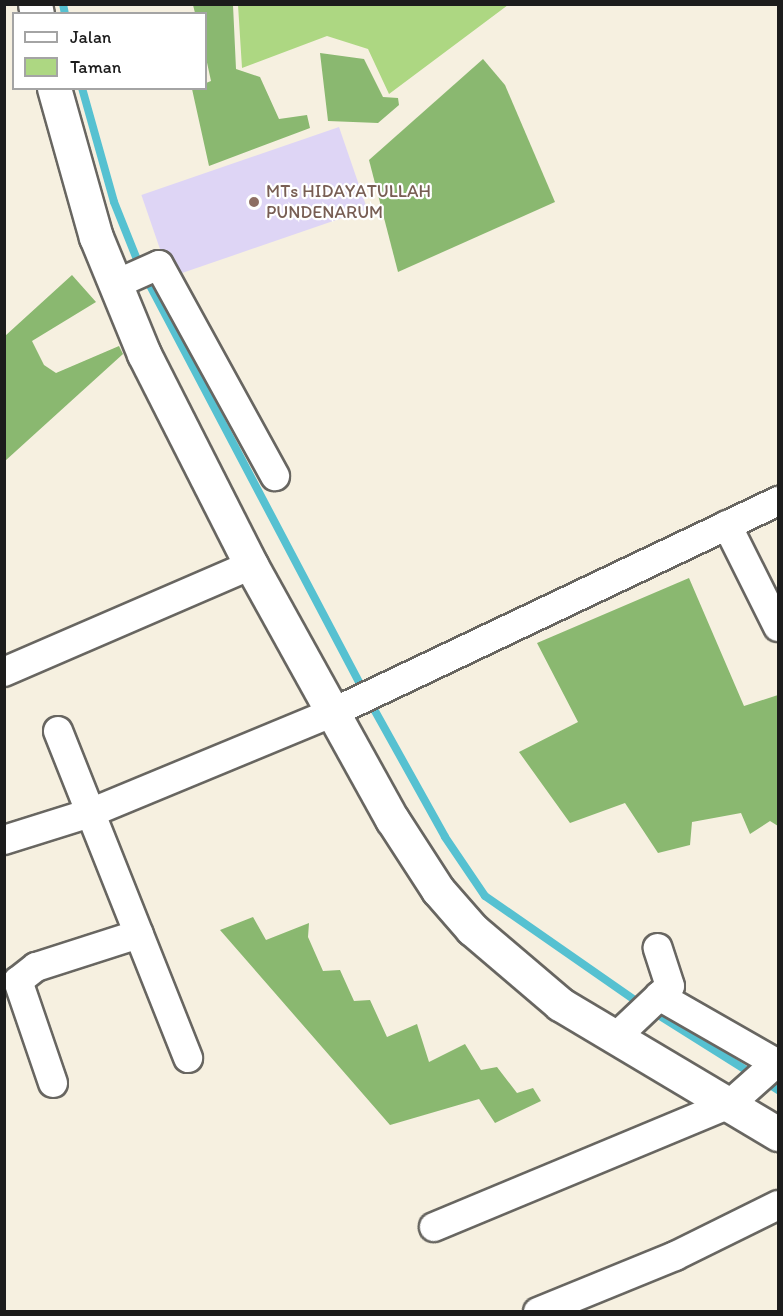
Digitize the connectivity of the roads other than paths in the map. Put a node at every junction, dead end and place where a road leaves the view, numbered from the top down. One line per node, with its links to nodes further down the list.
1 (55, 90): 2 (main road)
2 (132, 277): 3 (street); 6 (main road)
3 (275, 476)
4 (778, 501): 5 (street)
5 (727, 525): 7 (street); 9 (street)
6 (251, 565): 8 (street); 9 (main road)
7 (778, 627)
8 (4, 672)
9 (340, 709): 11 (street); 15 (main road)
10 (58, 730): 11 (street)
11 (90, 813): 12 (street); 13 (street)
12 (4, 840)
13 (139, 934): 16 (street); 17 (street)
14 (658, 948): 15 (street)
15 (642, 1012): 18 (main road); 18 (street)
16 (188, 1058)
17 (53, 1083)
18 (750, 1087): 19 (main road); 21 (street)
19 (778, 1134)
20 (778, 1205): 22 (street)
21 (434, 1227)
22 (538, 1311)

